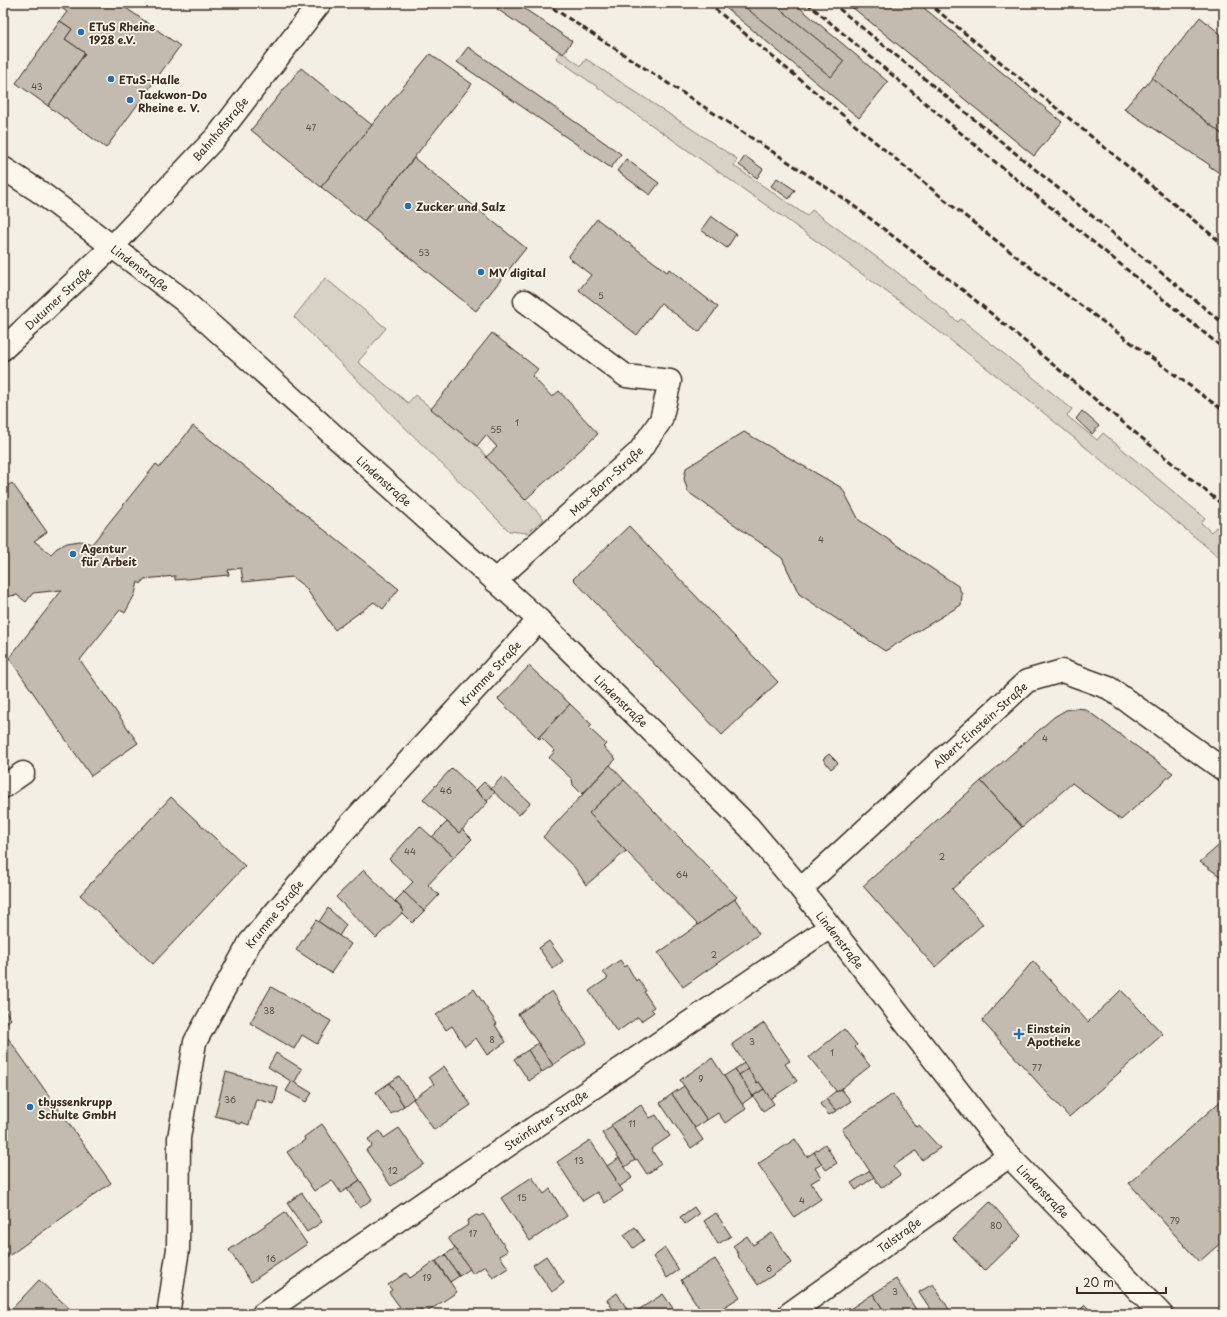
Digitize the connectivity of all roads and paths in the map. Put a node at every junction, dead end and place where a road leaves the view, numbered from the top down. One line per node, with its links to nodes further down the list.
1 (320, 3): 3 (street, Bahnhofstraße)
2 (3, 168): 3 (street, Lindenstraße)
3 (112, 247): 5 (street, Dutumer Straße); 6 (street, Lindenstraße)
4 (524, 301): 6 (street, Max-Born-Straße)
5 (3, 349)
6 (494, 581): 7 (street, Lindenstraße)
7 (539, 620): 11 (street, Lindenstraße); 14 (street, Krumme Straße)
8 (1224, 770): 11 (street, Albert-Einstein-Straße)
9 (23, 773): 10 (street)
10 (3, 787)
11 (801, 889): 12 (street, Lindenstraße)
12 (830, 927): 13 (street, Lindenstraße); 15 (street, Steinfurter Straße)
13 (1009, 1156): 16 (street, Talstraße); 17 (street, Lindenstraße)
14 (175, 1312)
15 (263, 1314)
16 (789, 1314)
17 (1161, 1314)

